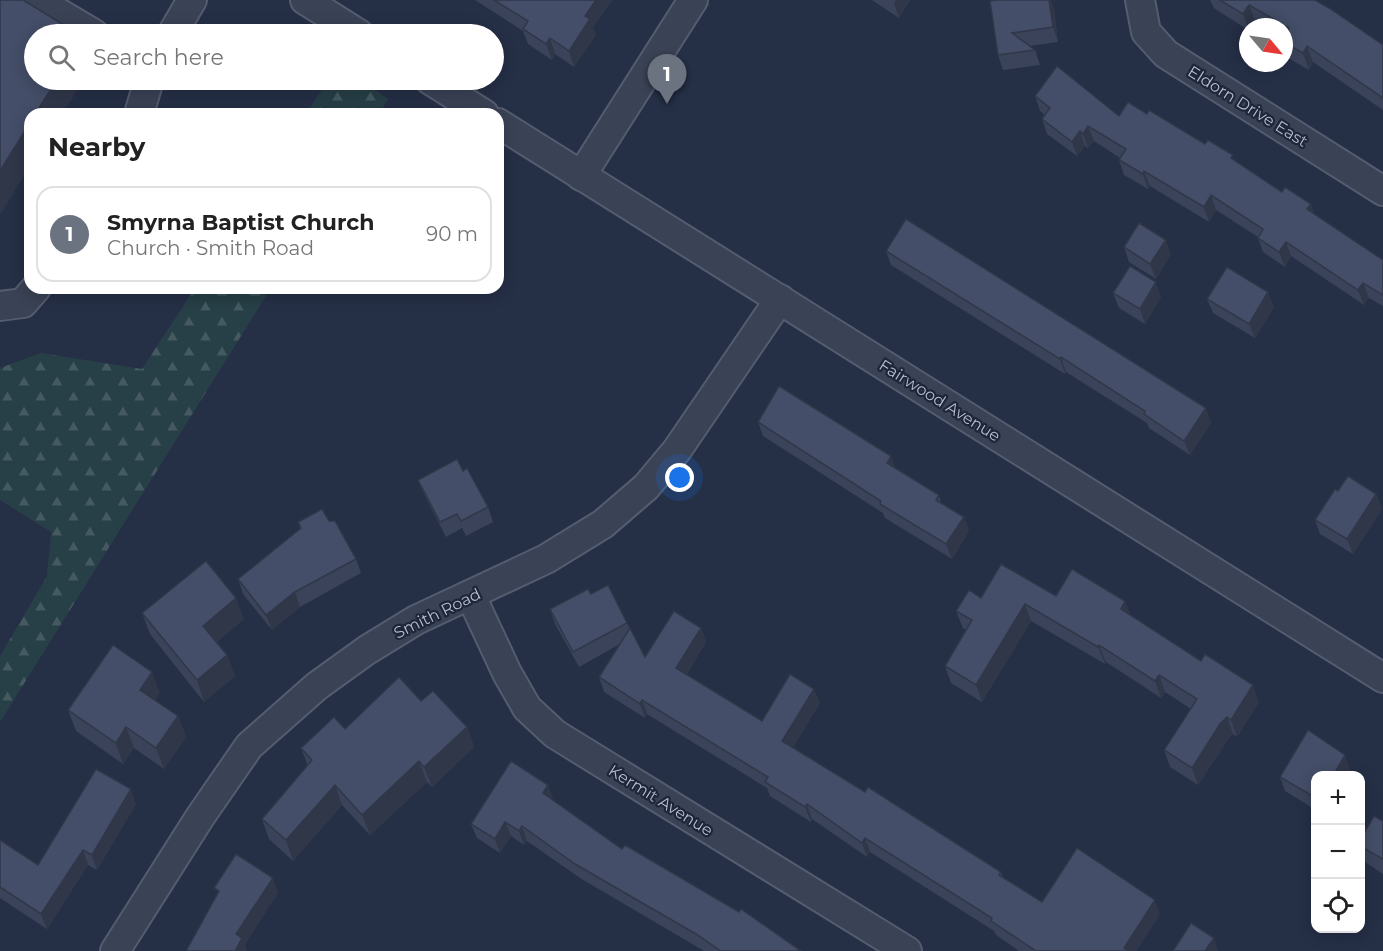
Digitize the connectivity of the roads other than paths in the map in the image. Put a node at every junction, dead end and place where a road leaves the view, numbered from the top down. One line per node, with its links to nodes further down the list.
1 (37, 0): 6 (street)
2 (192, 0): 7 (street)
3 (304, 0): 8 (street)
4 (693, 0): 14 (street)
5 (1140, 0): 15 (street, Eldorn Drive East)
6 (77, 24)
7 (178, 24)
8 (343, 24)
9 (146, 90): 11 (street)
10 (446, 90): 12 (street)
11 (141, 108)
12 (474, 108)
13 (504, 127): 14 (street, Fairwood Avenue)
14 (581, 176): 17 (street, Fairwood Avenue)
15 (1383, 191)
16 (31, 294): 18 (street)
17 (780, 299): 19 (street, Smith Road); 20 (street, Fairwood Avenue)
18 (0, 306)
19 (471, 596): 21 (street, Smith Road); 22 (street, Kermit Avenue)
20 (1383, 678)
21 (115, 951)
22 (908, 951)

